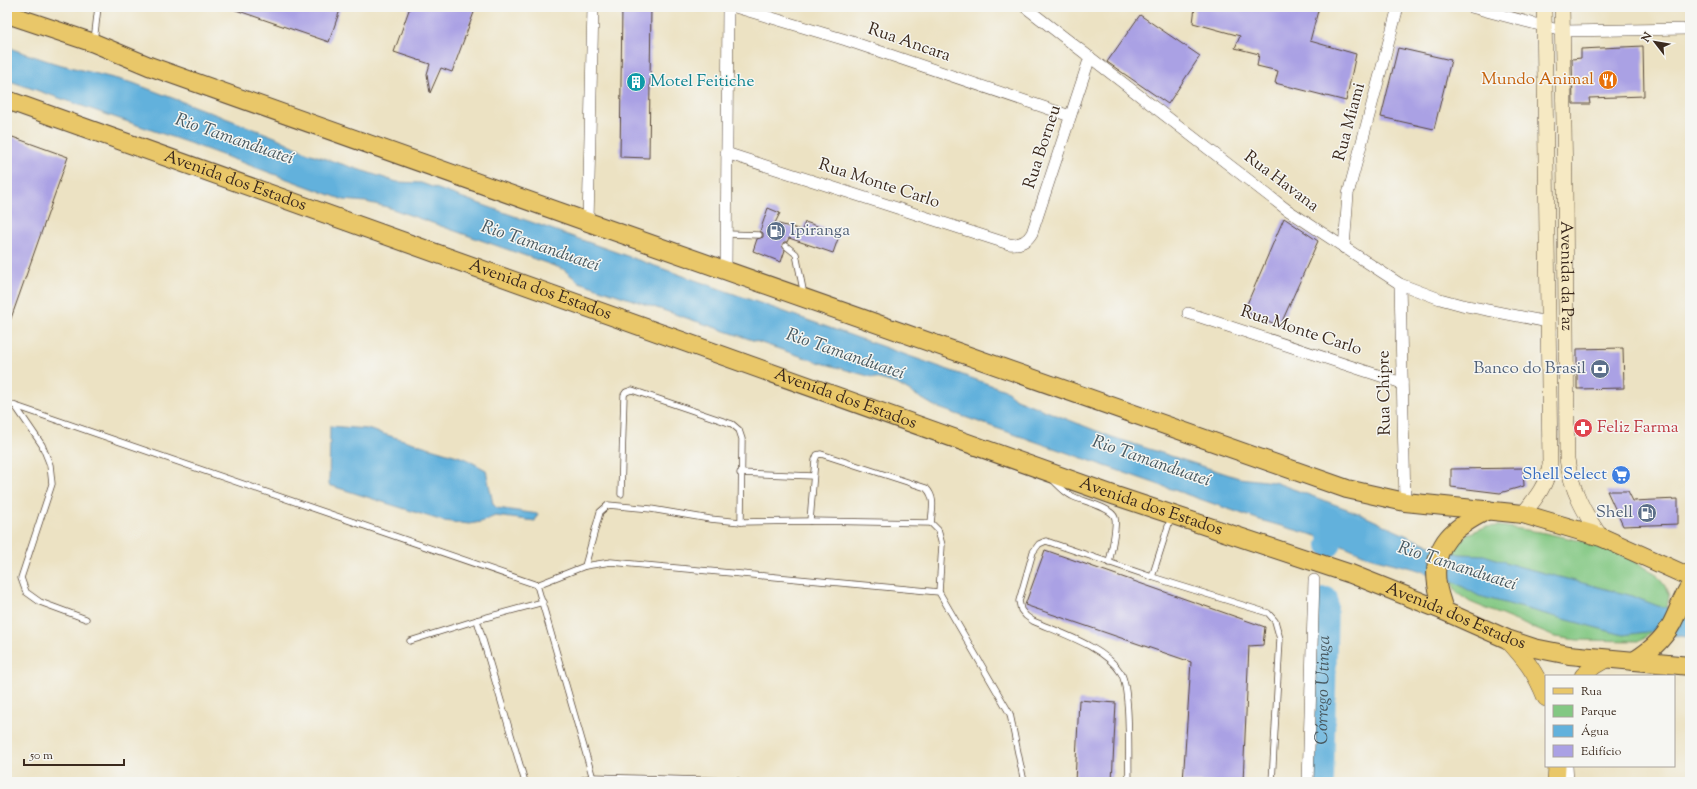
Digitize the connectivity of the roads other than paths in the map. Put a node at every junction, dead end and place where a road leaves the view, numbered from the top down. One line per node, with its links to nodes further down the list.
1 (98, 7): 14 (lane)
2 (592, 7): 19 (street)
3 (728, 7): 18 (street)
4 (735, 7): 17 (street, Rua Ancara)
5 (1025, 7): 15 (street, Rua Havana)
6 (1398, 7): 24 (street, Rua Miami)
7 (1471, 7): 11 (street)
8 (1544, 7): 11 (main road, Avenida da Paz)
9 (1562, 7): 13 (main road, Avenida da Paz)
10 (7, 14): 14 (highway)
11 (1544, 26): 13 (street); 29 (main road, Avenida da Paz)
12 (1690, 29): 13 (street)
13 (1562, 31): 44 (main road, Avenida da Paz)
14 (94, 43): 19 (highway)
15 (1090, 57): 17 (street, Rua Borneu); 24 (street, Rua Havana)
16 (7, 100): 33 (highway, Avenida dos Estados)
17 (1070, 116): 22 (street, Rua Borneu)
18 (726, 154): 20 (street); 22 (street, Rua Monte Carlo)
19 (588, 222): 25 (highway)
20 (727, 234): 21 (lane); 25 (street)
21 (759, 235)
22 (1022, 242)
23 (786, 246): 27 (lane)
24 (1344, 248): 26 (street, Rua Havana)
25 (726, 269): 27 (highway)
26 (1400, 284): 29 (street, Rua Havana); 30 (street, Rua Chipre)
27 (805, 297): 37 (highway)
28 (1188, 313): 30 (street, Rua Monte Carlo)
29 (1548, 322): 39 (main road, Avenida da Paz)
30 (1402, 383): 37 (street, Rua Chipre)
31 (7, 403): 32 (lane)
32 (16, 407): 50 (lane); 55 (lane)
33 (1045, 471): 40 (highway, Avenida dos Estados); 45 (lane)
34 (740, 473): 35 (lane); 36 (lane); 42 (lane)
35 (813, 476): 41 (lane); 43 (lane)
36 (621, 494)
37 (1404, 502): 38 (highway)
38 (1488, 510): 39 (highway); 54 (highway)
39 (1523, 514): 44 (highway)
40 (1171, 515): 47 (lane); 54 (highway, Avenida dos Estados)
41 (810, 521): 42 (lane); 43 (lane)
42 (741, 522): 46 (lane)
43 (931, 524): 52 (lane)
44 (1601, 537): 48 (highway)
45 (1109, 563): 47 (lane); 71 (lane)
46 (585, 566): 50 (lane); 52 (lane)
47 (1152, 577): 72 (lane)
48 (1690, 577)
49 (1314, 580): 73 (street)
50 (538, 585): 53 (lane)
51 (1690, 586): 60 (highway)
52 (939, 592): 70 (lane)
53 (542, 602): 56 (lane); 66 (lane)
54 (1444, 611): 57 (highway, Avenida dos Estados)
55 (86, 619)
56 (477, 620): 58 (lane); 68 (lane)
57 (1507, 639): 59 (highway, Avenida dos Estados); 63 (main road)
58 (410, 641)
59 (1606, 659): 60 (highway, Avenida dos Estados); 62 (main road)
60 (1634, 661): 61 (highway, Avenida dos Estados)
61 (1690, 666)
62 (1584, 675)
63 (1545, 696)
64 (1557, 767): 74 (main road)
65 (1567, 767): 75 (street)
66 (593, 779): 67 (lane); 69 (lane)
67 (738, 781)
68 (525, 782)
69 (576, 782)
70 (1024, 782)
71 (1129, 782)
72 (1272, 782)
73 (1308, 782)
74 (1556, 782)
75 (1568, 782)

